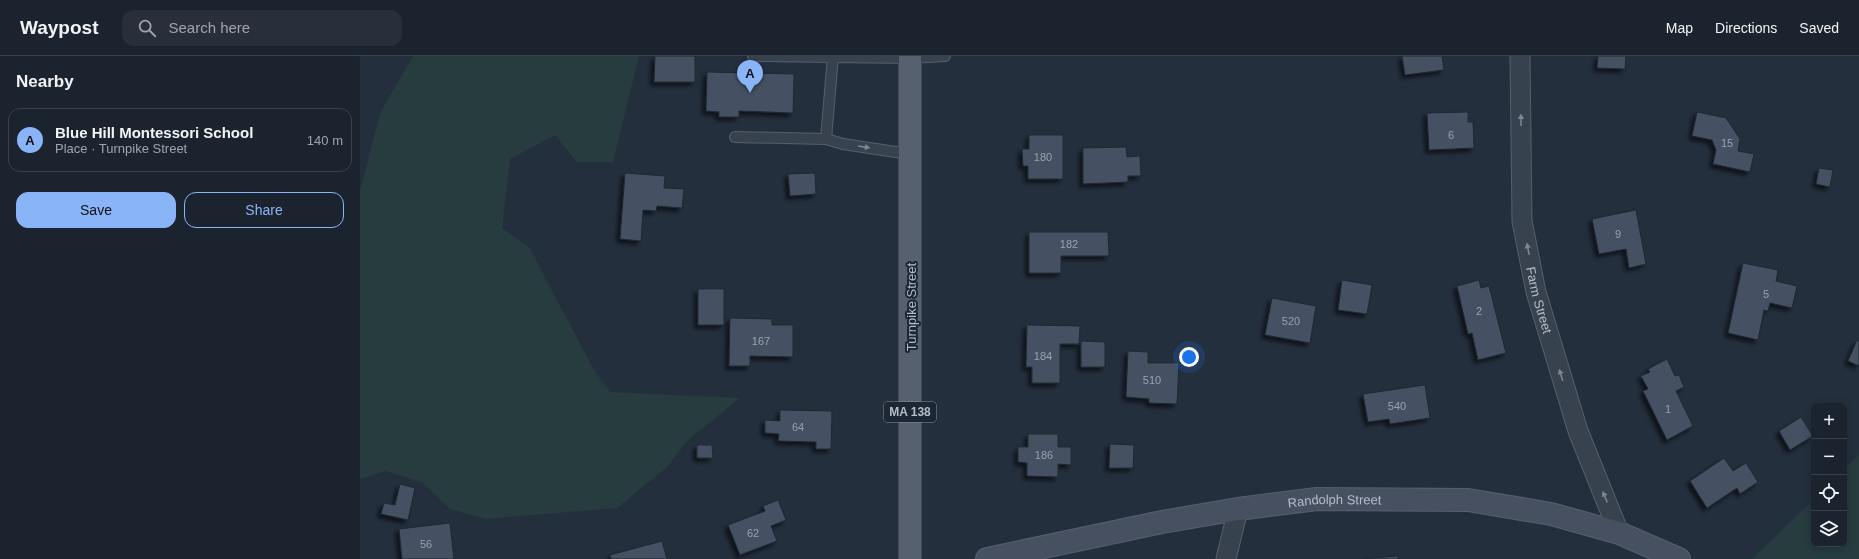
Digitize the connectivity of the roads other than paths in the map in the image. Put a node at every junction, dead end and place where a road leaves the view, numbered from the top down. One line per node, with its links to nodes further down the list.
1 (753, 56): 2 (lane)
2 (833, 56): 5 (lane); 7 (lane)
3 (945, 56): 5 (lane)
4 (1520, 56): 10 (street, Farm Street, one-way to 4)
5 (910, 57): 8 (main road, Turnpike Street / MA 138)
6 (735, 138): 7 (lane)
7 (826, 139): 8 (lane, one-way to 8)
8 (909, 154): 11 (main road, Turnpike Street / MA 138)
9 (1238, 509): 10 (main road, Randolph Street); 12 (main road, Randolph Street); 13 (street)
10 (1619, 533): 14 (main road, Randolph Street)
11 (910, 559)
12 (987, 559)
13 (1226, 559)
14 (1678, 559)

